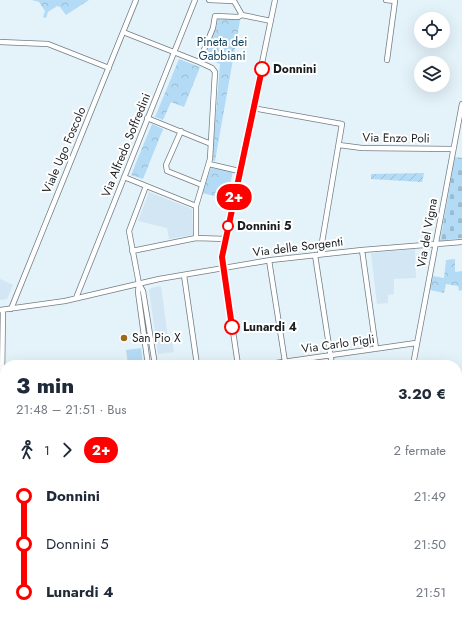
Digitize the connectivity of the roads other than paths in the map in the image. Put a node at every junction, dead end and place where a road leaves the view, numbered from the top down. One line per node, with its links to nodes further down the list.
1 (136, 0): 8 (street, Viale Ugo Foscolo)
2 (195, 0): 10 (street, Via Alfredo Soffredini)
3 (209, 0): 6 (street)
4 (275, 0): 7 (street)
5 (386, 0): 11 (street)
6 (242, 15): 7 (street); 12 (street)
7 (271, 20): 15 (street)
8 (123, 32): 10 (street); 13 (street, Viale Ugo Foscolo)
9 (0, 42): 13 (street)
10 (174, 53): 12 (street); 16 (street, Via Alfredo Soffredini)
11 (387, 60)
12 (199, 62): 18 (street)
13 (109, 68): 39 (street, Viale Ugo Foscolo)
14 (462, 104): 20 (street, Via del Vigna)
15 (253, 108): 19 (street); 22 (street)
16 (147, 118): 17 (street); 23 (street, Via Alfredo Soffredini)
17 (181, 131): 18 (street); 24 (street)
18 (211, 144): 21 (street)
19 (339, 145): 20 (street, Via Enzo Poli); 33 (street)
20 (452, 149): 30 (street, Via del Vigna)
21 (208, 164): 22 (street); 24 (street)
22 (240, 171): 28 (street)
23 (124, 177): 25 (street); 38 (street, Via Alfredo Soffredini)
24 (202, 185): 26 (street)
25 (146, 186): 26 (street); 32 (street)
26 (196, 206): 27 (street)
27 (196, 238): 28 (street); 32 (street)
28 (226, 239): 35 (street)
29 (462, 242): 30 (street, Via delle Sorgenti)
30 (436, 245): 31 (street, Via delle Sorgenti); 41 (street, Via del Vigna)
31 (362, 250): 33 (street, Via delle Sorgenti); 42 (street)
32 (132, 251): 37 (street)
33 (318, 255): 34 (street, Via delle Sorgenti); 43 (street)
34 (269, 260): 35 (street, Via delle Sorgenti); 49 (street)
35 (223, 268): 36 (street, Via delle Sorgenti); 48 (street)
36 (184, 274): 37 (street, Via delle Sorgenti); 47 (street)
37 (139, 284): 38 (street, Via delle Sorgenti); 45 (street); 46 (street)
38 (76, 298): 39 (street, Via delle Sorgenti)
39 (11, 309): 40 (street, Via delle Sorgenti)
40 (1, 310): 44 (street)
41 (416, 343): 42 (street, Via Carlo Pigli); 52 (street, Via del Vigna)
42 (376, 349): 43 (street, Via Carlo Pigli)
43 (330, 355): 50 (street, Via Carlo Pigli); 51 (street)
44 (2, 360)
45 (147, 360)
46 (154, 360)
47 (196, 360)
48 (237, 360)
49 (285, 360)
50 (298, 360)
51 (331, 360)
52 (414, 360)

